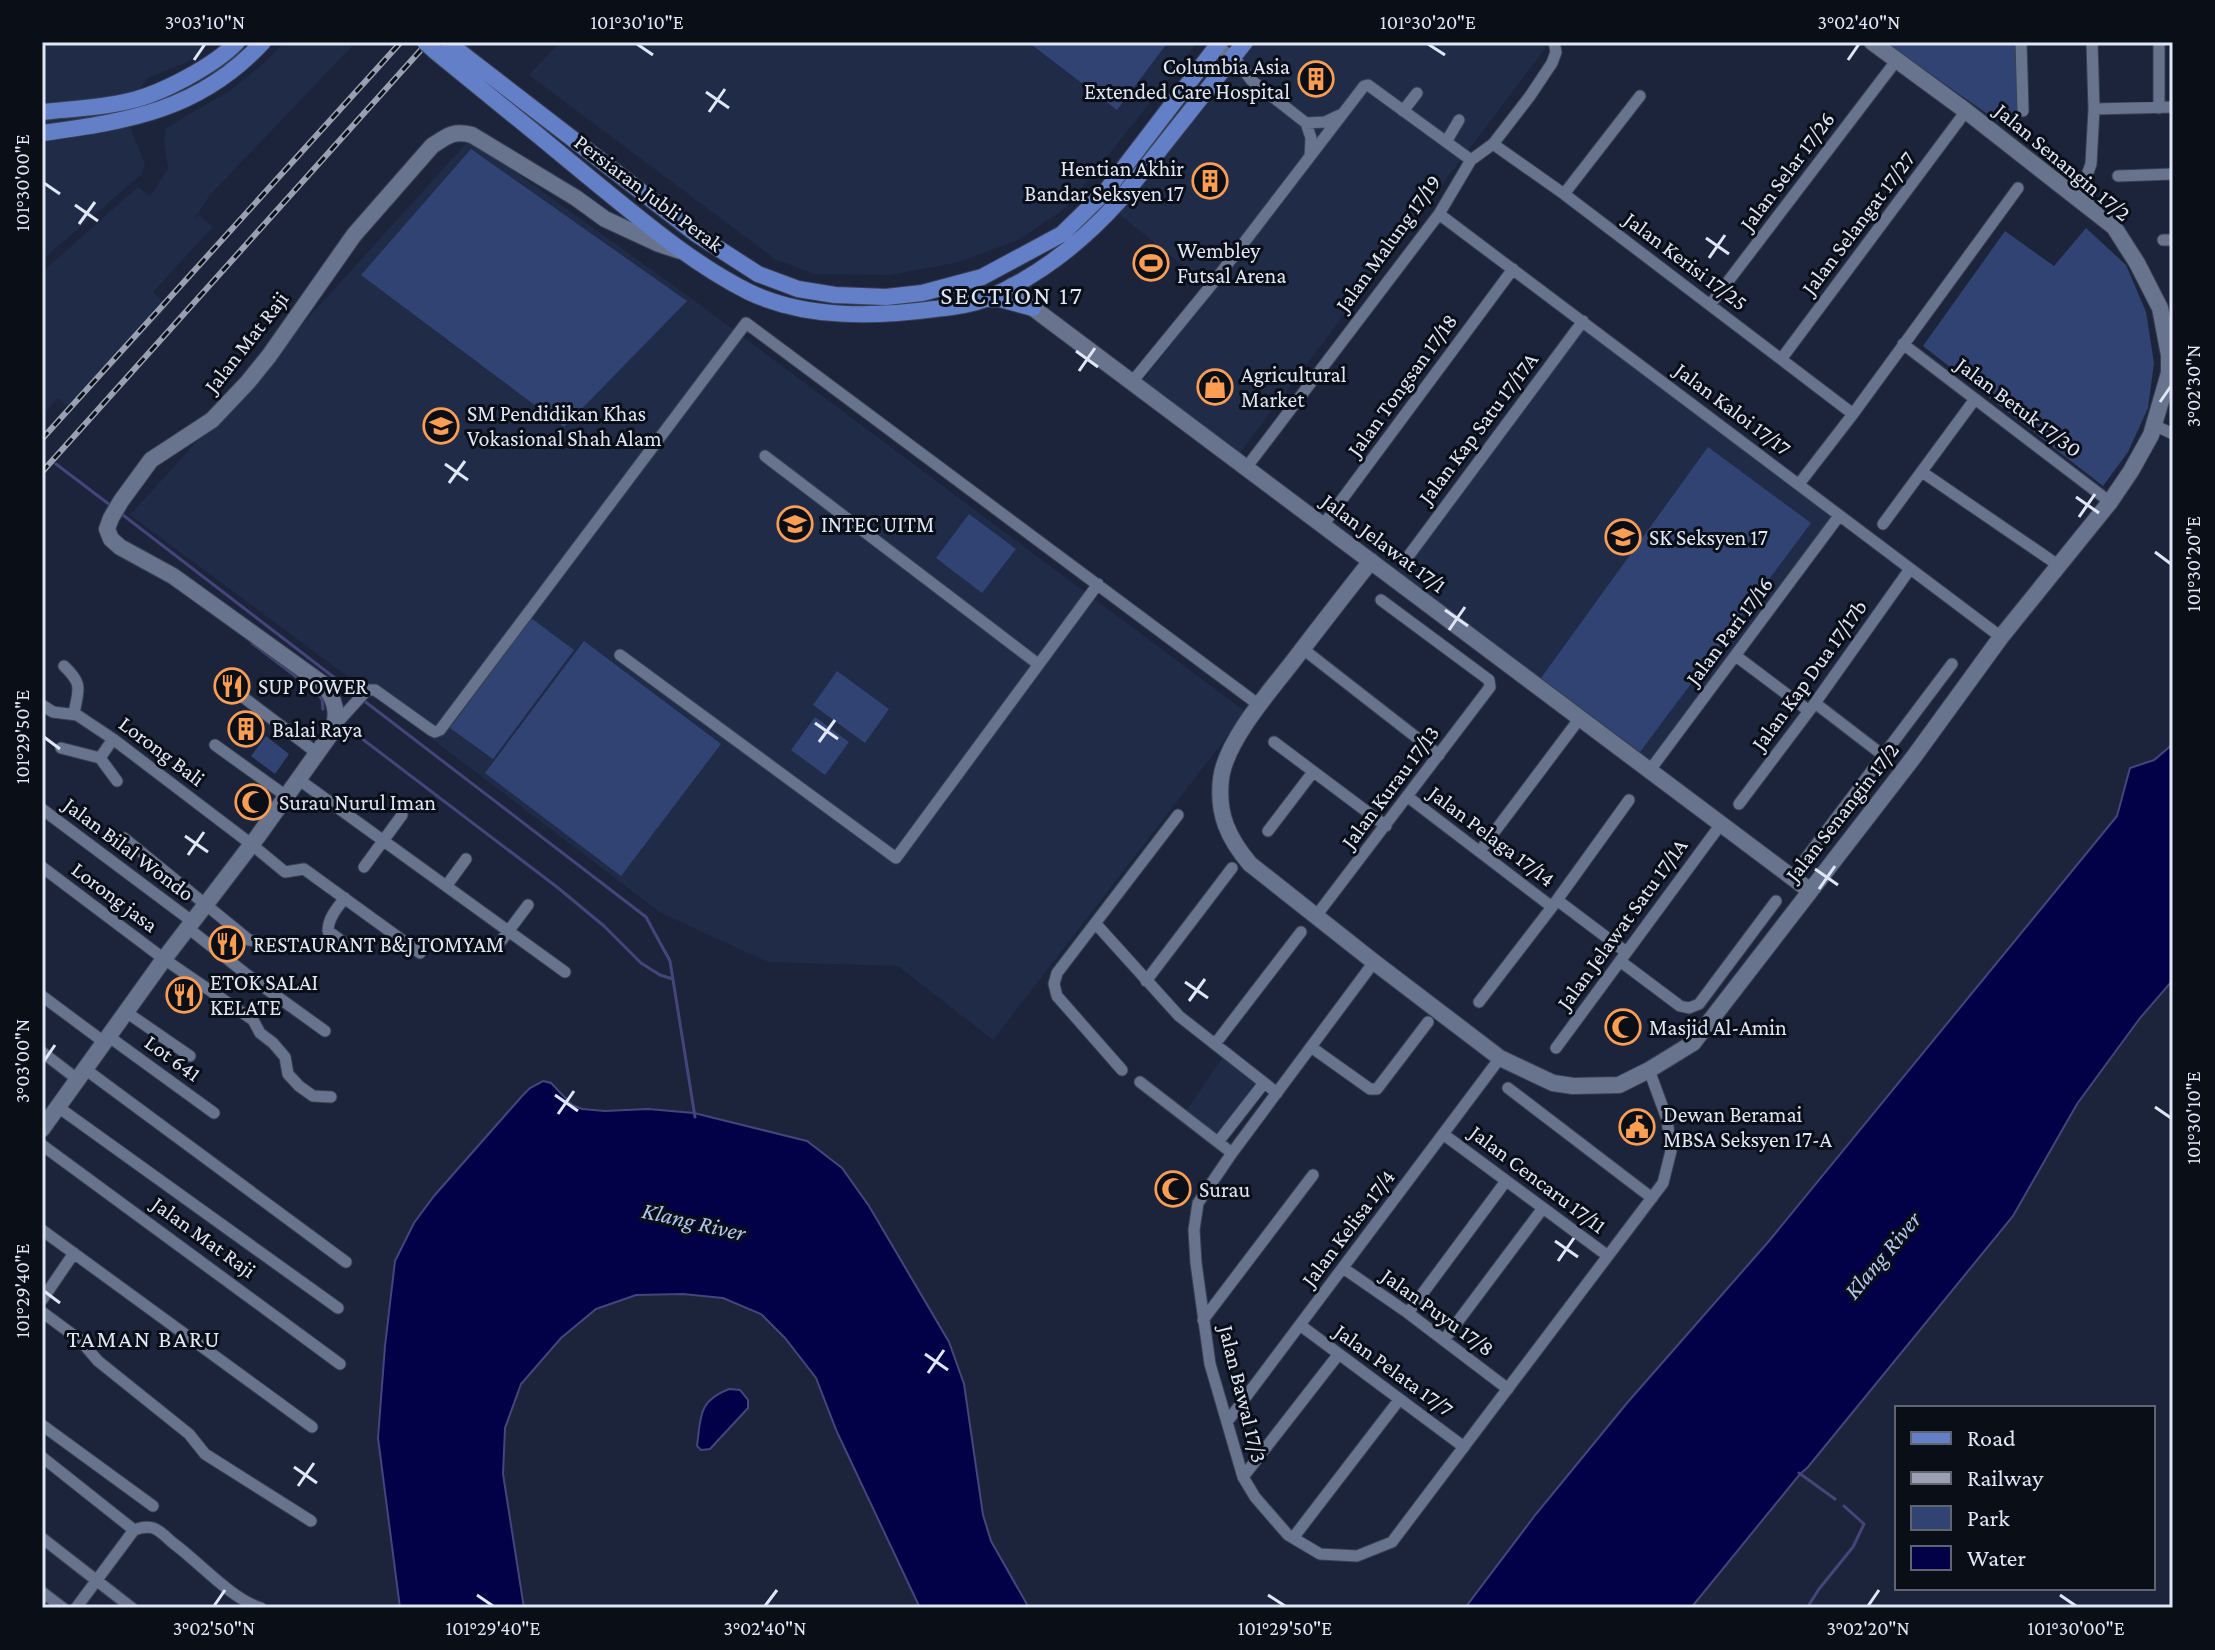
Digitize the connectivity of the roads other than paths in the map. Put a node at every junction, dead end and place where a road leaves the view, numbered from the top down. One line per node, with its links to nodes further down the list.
1 (237, 42): 24 (main road)
2 (263, 42): 27 (main road)
3 (1245, 42): 11 (main road, Persiaran Jubli Perak)
4 (1554, 42): 29 (street, Jalan Malung 17/19)
5 (1872, 42): 12 (street, Jalan Senangin 17/2)
6 (2021, 42): 23 (street)
7 (2092, 42): 20 (street)
8 (2159, 42): 18 (street)
9 (1218, 44): 11 (street); 45 (main road, Persiaran Jubli Perak)
10 (436, 45): 37 (main road, Persiaran Jubli Perak); 40 (main road, Persiaran Jubli Perak)
11 (1234, 57): 13 (main road, Persiaran Jubli Perak); 14 (street)
12 (1896, 61): 22 (street, Jalan Senangin 17/2); 48 (street, Jalan Selar 17/26)
13 (1220, 75): 14 (street); 44 (main road, Persiaran Jubli Perak)
14 (1251, 80): 26 (street)
15 (1417, 93): 21 (street)
16 (1640, 96): 36 (street)
17 (2173, 107): 18 (street)
18 (2159, 108): 20 (street)
19 (1346, 109): 21 (street); 26 (street); 30 (street)
20 (2094, 109): 35 (street)
21 (1403, 111): 28 (street)
22 (1966, 111): 35 (street, Jalan Senangin 17/2); 52 (street, Jalan Selangat 17/27)
23 (2023, 111)
24 (42, 112)
25 (1459, 120): 28 (street)
26 (1306, 123): 30 (street)
27 (42, 133)
28 (1446, 142): 31 (street)
29 (1493, 144): 31 (street, Jalan Malung 17/19); 36 (street, Jalan Kerisi 17/25)
30 (1310, 156): 54 (street)
31 (1471, 160): 38 (street, Jalan Malung 17/19)
32 (2173, 174): 33 (street)
33 (2118, 176)
34 (2018, 188): 51 (street)
35 (2072, 193): 53 (street, Jalan Senangin 17/2)
36 (1564, 194): 48 (street, Jalan Kerisi 17/25)
37 (625, 206): 39 (street); 41 (main road, Persiaran Jubli Perak)
38 (1439, 214): 43 (street, Jalan Kaloi 17/17); 60 (street, Jalan Malung 17/19)
39 (605, 219): 41 (street, Jalan Mat Raji); 86 (street, Jalan Mat Raji)
40 (696, 234): 42 (main road); 45 (main road, Persiaran Jubli Perak)
41 (687, 253): 42 (main road, Persiaran Jubli Perak)
42 (709, 268): 47 (main road, Persiaran Jubli Perak)
43 (1513, 269): 50 (street, Jalan Kaloi 17/17); 66 (street, Jalan Tongsan 17/18)
44 (1040, 270): 46 (main road, Persiaran Jubli Perak); 49 (main road)
45 (982, 277): 46 (main road)
46 (1012, 286): 47 (main road, Persiaran Jubli Perak); 49 (street, Jalan Jelawat 17/1)
47 (985, 299): 49 (main road)
48 (1710, 305): 52 (street, Jalan Kerisi 17/25)
49 (1033, 308): 54 (street, Jalan Jelawat 17/1)
50 (1583, 321): 62 (street, Jalan Kaloi 17/17); 67 (street, Jalan Kap Satu 17/17A)
51 (1903, 344): 55 (street, Jalan Betuk 17/30); 56 (street)
52 (1782, 358): 56 (street, Jalan Kerisi 17/25)
53 (2171, 373): 57 (street, Jalan Senangin 17/2)
54 (1132, 382): 60 (street, Jalan Jelawat 17/1)
55 (1975, 399): 61 (street); 63 (street, Jalan Betuk 17/30)
56 (1853, 414): 62 (street)
57 (2154, 425): 58 (street); 63 (street, Jalan Senangin 17/2)
58 (2173, 434)
59 (765, 456): 77 (street)
60 (1246, 468): 66 (street, Jalan Jelawat 17/1)
61 (1922, 472): 65 (street); 69 (street)
62 (1799, 484): 64 (street, Jalan Kaloi 17/17)
63 (2110, 502): 69 (street, Jalan Senangin 17/2)
64 (1839, 516): 70 (street, Jalan Kaloi 17/17); 76 (street, Jalan Pari 17/16)
65 (1883, 524)
66 (1323, 525): 68 (street, Jalan Jelawat 17/1)
67 (1407, 558)
68 (1371, 561): 74 (street, Jalan Senangin 17/2); 85 (street, Jalan Jelawat 17/1)
69 (2058, 565): 73 (street, Jalan Senangin 17/2)
70 (1910, 569): 73 (street, Jalan Kaloi 17/17); 83 (street, Jalan Kap Dua 17/17b)
71 (1098, 584): 77 (street); 82 (street); 86 (street)
72 (1381, 600): 92 (street, Jalan Kurau 17/13)
73 (2001, 637): 119 (street, Jalan Senangin 17/2)
74 (1303, 649): 82 (street, Jalan Senangin 17/2); 92 (street)
75 (620, 655): 77 (street)
76 (1736, 656): 83 (street); 95 (street, Jalan Pari 17/16)
77 (1038, 664)
78 (1952, 664): 93 (street)
79 (64, 666): 84 (street)
80 (243, 697): 91 (street)
81 (42, 705): 84 (street, Lorong Bali)
82 (1259, 705): 125 (street, Jalan Senangin 17/2)
83 (1812, 707): 93 (street); 102 (street, Jalan Kap Dua 17/17b)
84 (74, 714): 87 (street, Lorong Bali)
85 (1580, 718): 95 (street, Jalan Jelawat 17/1); 112 (street)
86 (336, 724): 91 (street)
87 (113, 739): 94 (street); 111 (street, Lorong Bali)
88 (1274, 742): 96 (street)
89 (215, 745): 99 (street)
90 (61, 748): 94 (street)
91 (317, 753): 97 (street)
92 (1439, 755): 100 (street, Jalan Kurau 17/13)
93 (1884, 756): 114 (street)
94 (100, 758): 98 (street)
95 (1650, 770): 106 (street, Jalan Jelawat 17/1)
96 (1313, 772): 107 (street); 108 (street)
97 (298, 779): 99 (street); 110 (street)
98 (117, 781)
99 (286, 796): 111 (street)
100 (1408, 797): 107 (street, Jalan Kurau 17/13); 112 (street, Jalan Pelaga 17/14)
101 (1629, 800): 122 (street)
102 (1739, 804)
103 (42, 809): 127 (street, Jalan Bilal Wondo)
104 (402, 815): 110 (street)
105 (1178, 815): 126 (street)
106 (1721, 824): 119 (street, Jalan Jelawat 17/1); 134 (street, Jalan Jelawat Satu 17/1A)
107 (1386, 826): 125 (street, Jalan Kurau 17/13)
108 (1268, 831)
109 (124, 838): 123 (street)
110 (384, 840): 116 (street); 118 (street)
111 (251, 844): 120 (street, Lorong Bali); 123 (street)
112 (1480, 851): 122 (street, Jalan Pelaga 17/14)
113 (466, 859): 118 (street)
114 (1803, 862)
115 (42, 867): 135 (street, Lorong jasa)
116 (364, 867)
117 (1232, 868): 138 (street)
118 (447, 885): 128 (street)
119 (1809, 890): 152 (street, Jalan Senangin 17/2)
120 (345, 898): 130 (street); 133 (street, Lorong Bali)
121 (1776, 901): 134 (street, Jalan Pelaga 17/14)
122 (1554, 903): 134 (street, Jalan Pelaga 17/14); 140 (street)
123 (205, 905): 127 (street); 131 (street)
124 (528, 905): 128 (street)
125 (1316, 916): 136 (street, Jalan Senangin 17/2)
126 (1096, 924): 138 (street); 151 (street)
127 (191, 925): 135 (street); 143 (street)
128 (509, 930): 132 (street); 137 (street)
129 (1301, 932): 145 (street)
130 (343, 942)
131 (267, 943)
132 (495, 949)
133 (420, 953)
134 (1623, 956): 147 (street, Jalan Jelawat Satu 17/1A)
135 (164, 959): 141 (street); 158 (street, Lorong jasa)
136 (1374, 962): 146 (street, Jalan Bawal 17/3); 150 (street, Jalan Senangin 17/2)
137 (565, 972)
138 (1146, 981): 145 (street)
139 (42, 996): 144 (street, Lot 641)
140 (1479, 1002)
141 (126, 1012): 144 (street); 149 (street)
142 (1428, 1022): 146 (street)
143 (325, 1031)
144 (106, 1039): 153 (street); 159 (street, Lot 641)
145 (1215, 1044): 155 (street)
146 (1311, 1047): 157 (street, Jalan Bawal 17/3)
147 (1556, 1048)
148 (42, 1052): 153 (street)
149 (190, 1056)
150 (1500, 1058): 152 (street, Jalan Senangin 17/2); 161 (street, Jalan Kelisa 17/4)
151 (1122, 1070)
152 (1649, 1070): 167 (street, Jalan Bawal 17/3)
153 (81, 1074): 160 (street); 172 (street)
154 (1140, 1082): 162 (street)
155 (1264, 1083): 157 (street); 162 (street)
156 (1508, 1088): 167 (street)
157 (1277, 1093): 164 (street, Jalan Bawal 17/3)
158 (331, 1097)
159 (214, 1113)
160 (48, 1115): 175 (street)
161 (1443, 1134): 166 (street, Jalan Cencaru 17/11); 173 (street, Jalan Kelisa 17/4)
162 (1218, 1142): 164 (street)
163 (42, 1145): 182 (street, Jalan Mat Raji)
164 (1232, 1153): 178 (street, Jalan Bawal 17/3)
165 (1313, 1175): 178 (street)
166 (1506, 1181): 168 (street, Jalan Cencaru 17/11); 177 (street)
167 (1652, 1198): 171 (street, Jalan Bawal 17/3)
168 (1543, 1208): 171 (street, Jalan Cencaru 17/11); 180 (street)
169 (42, 1230): 170 (street)
170 (74, 1253): 174 (street); 187 (street)
171 (1608, 1256): 183 (street, Jalan Bawal 17/3)
172 (346, 1262)
173 (1343, 1268): 177 (street, Jalan Puyu 17/8); 179 (street, Jalan Kelisa 17/4)
174 (42, 1300)
175 (338, 1308)
176 (42, 1312): 192 (street)
177 (1408, 1313): 180 (street, Jalan Puyu 17/8)
178 (1203, 1320): 185 (street, Jalan Bawal 17/3)
179 (1300, 1325): 181 (street, Jalan Pelata 17/7); 185 (street, Jalan Kelisa 17/4)
180 (1444, 1340): 183 (street, Jalan Puyu 17/8)
181 (1338, 1355): 184 (street, Jalan Pelata 17/7); 190 (street)
182 (340, 1364)
183 (1508, 1389): 188 (street, Jalan Bawal 17/3)
184 (1399, 1400): 188 (street, Jalan Pelata 17/7); 195 (street)
185 (1227, 1422): 190 (street, Jalan Bawal 17/3)
186 (42, 1425): 191 (street)
187 (312, 1427)
188 (1464, 1447): 195 (street, Jalan Bawal 17/3)
189 (42, 1457): 193 (street)
190 (1243, 1477): 195 (street, Jalan Bawal 17/3)
191 (153, 1506)
192 (311, 1521)
193 (134, 1530): 196 (street); 201 (street)
194 (42, 1538): 196 (street)
195 (1293, 1538)
196 (98, 1580): 199 (street); 200 (street)
197 (42, 1592): 198 (street)
198 (63, 1608)
199 (76, 1608)
200 (132, 1608)
201 (261, 1608)

